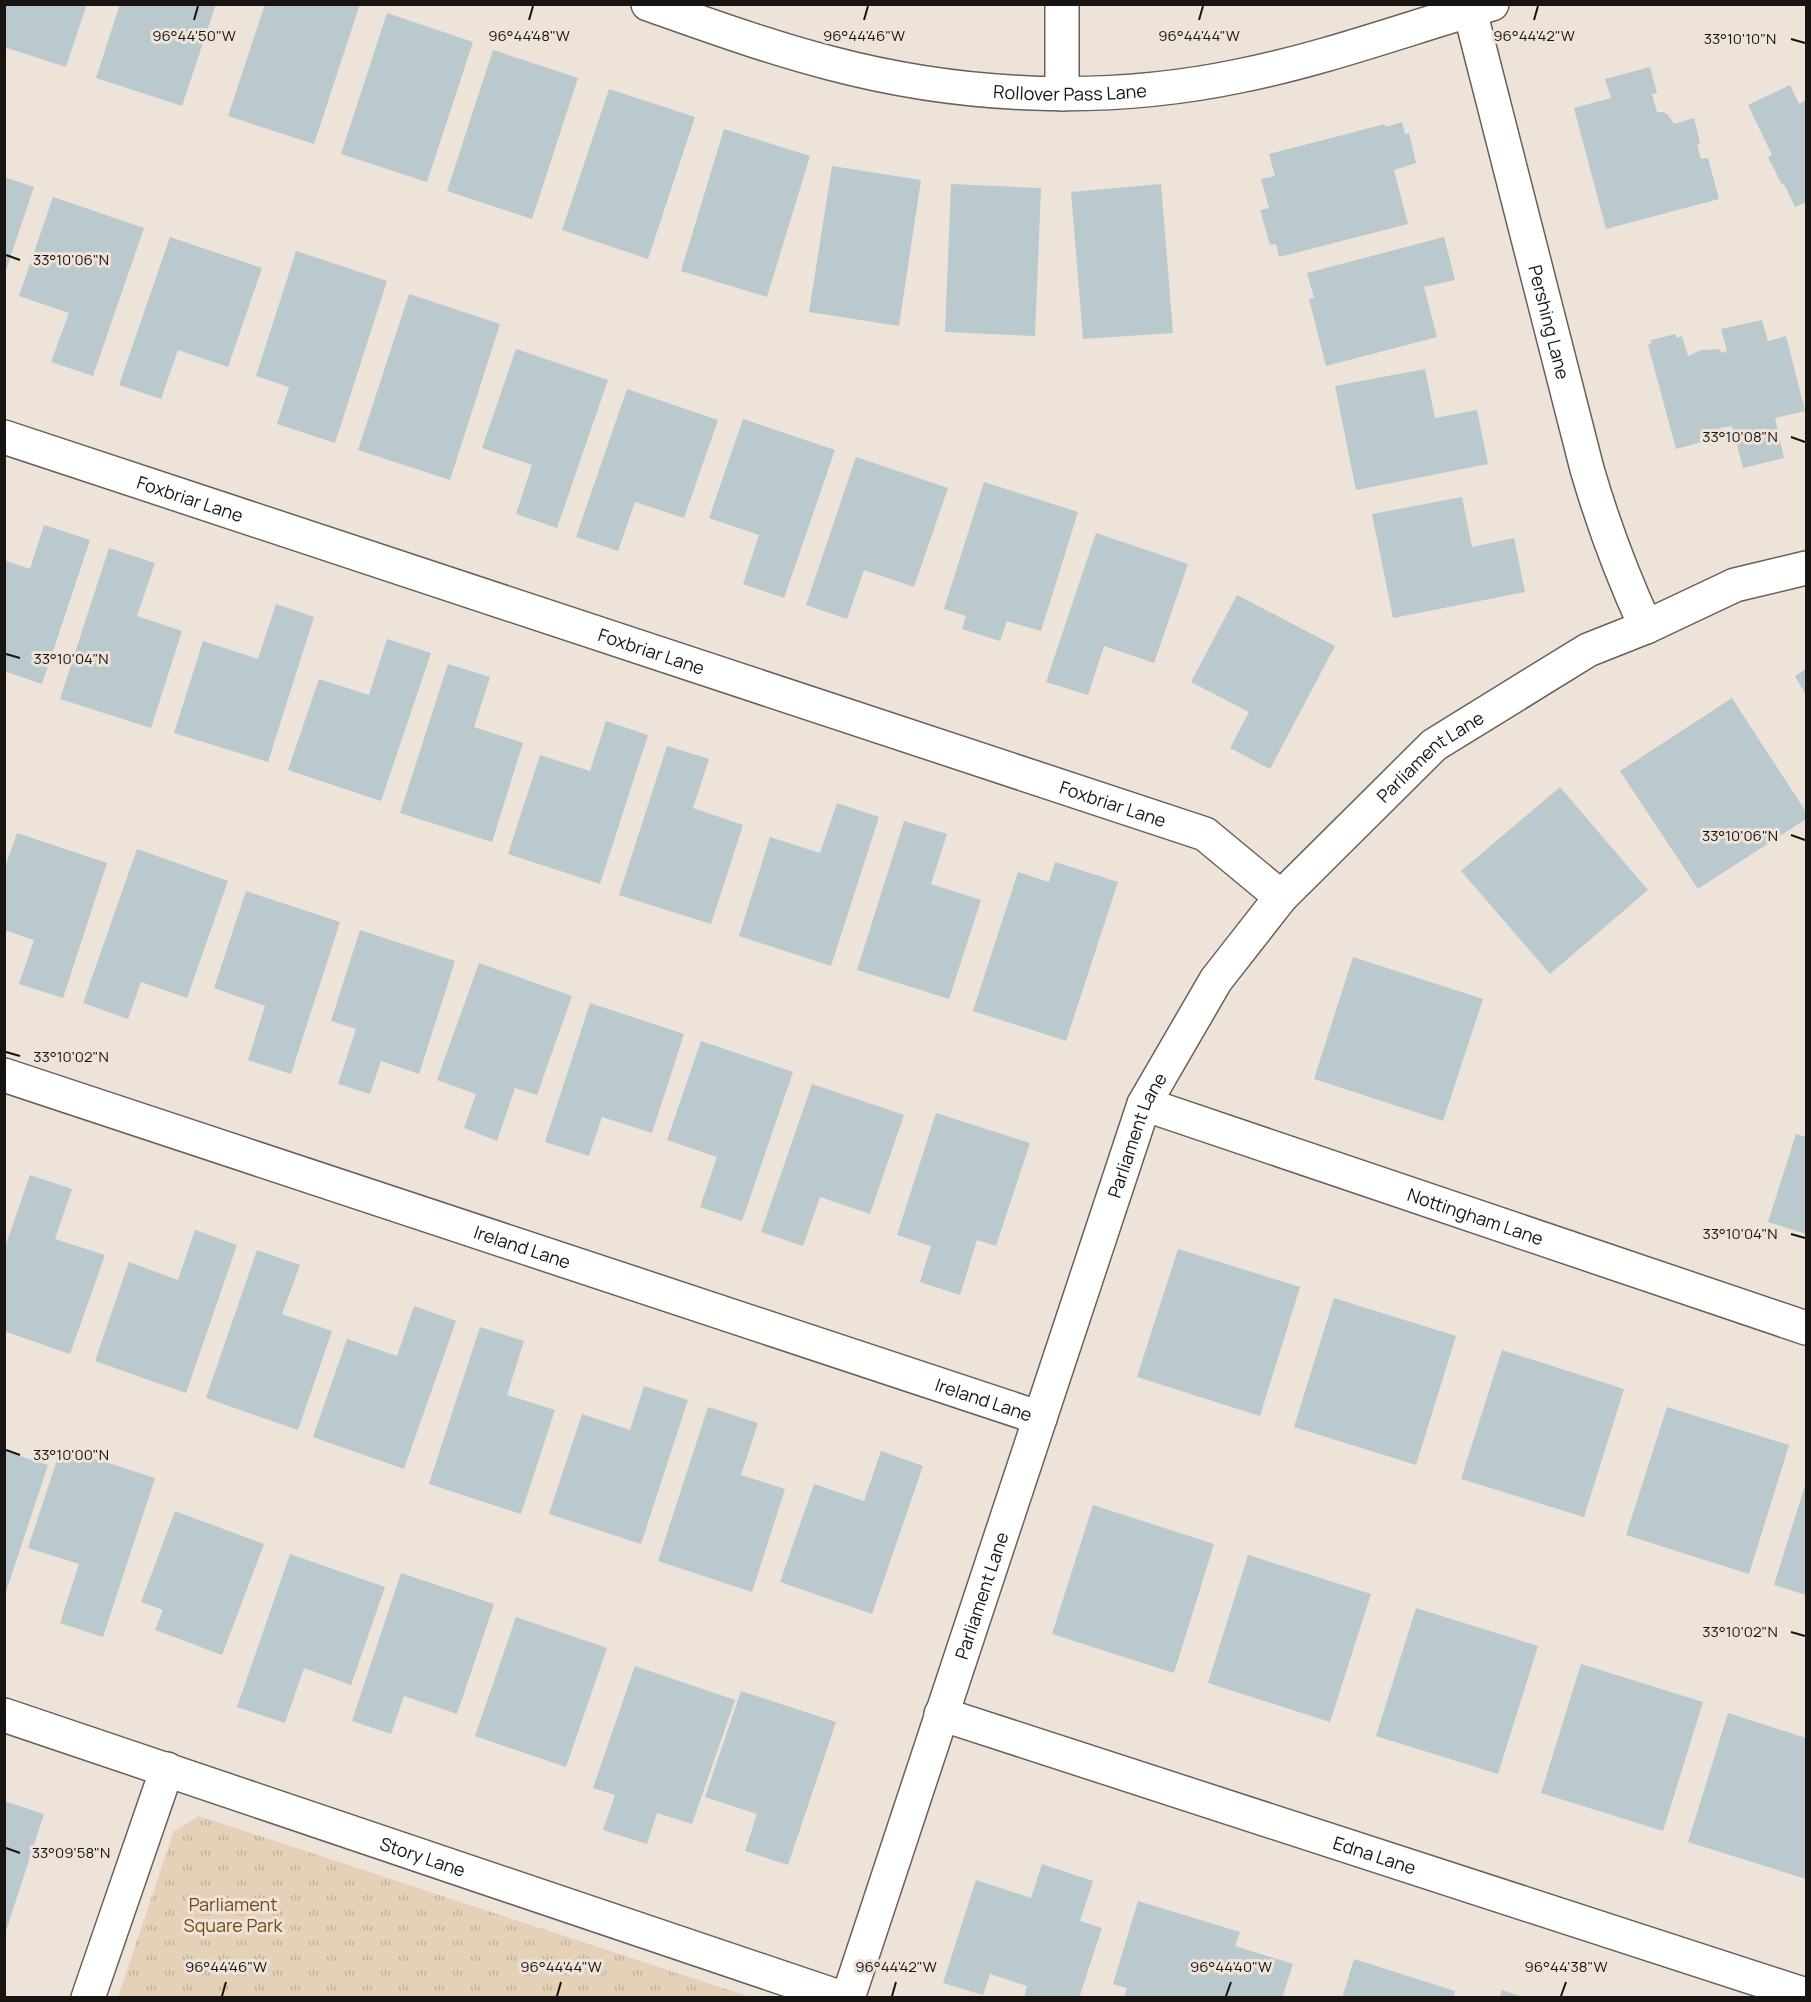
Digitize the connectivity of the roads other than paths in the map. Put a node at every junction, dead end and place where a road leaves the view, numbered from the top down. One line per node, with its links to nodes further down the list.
1 (648, 4): 4 (street, Rollover Pass Lane)
2 (1062, 4): 4 (street)
3 (1481, 8): 4 (street, Rollover Pass Lane); 7 (street, Pershing Lane)
4 (1062, 93)
5 (4, 437): 8 (street, Foxbriar Lane)
6 (1806, 568): 7 (street, Parliament Lane)
7 (1646, 627): 8 (street, Parliament Lane)
8 (1281, 897): 10 (street, Parliament Lane)
9 (4, 1075): 12 (street, Ireland Lane)
10 (1144, 1104): 11 (street, Nottingham Lane); 12 (street, Parliament Lane)
11 (1806, 1328)
12 (1040, 1418): 13 (street, Parliament Lane)
13 (941, 1714): 16 (street, Edna Lane); 19 (street, Parliament Lane)
14 (4, 1715): 15 (street, Story Lane)
15 (167, 1769): 17 (street); 18 (street, Story Lane)
16 (1806, 1995)
17 (88, 1998)
18 (842, 1998)
19 (848, 1998)

